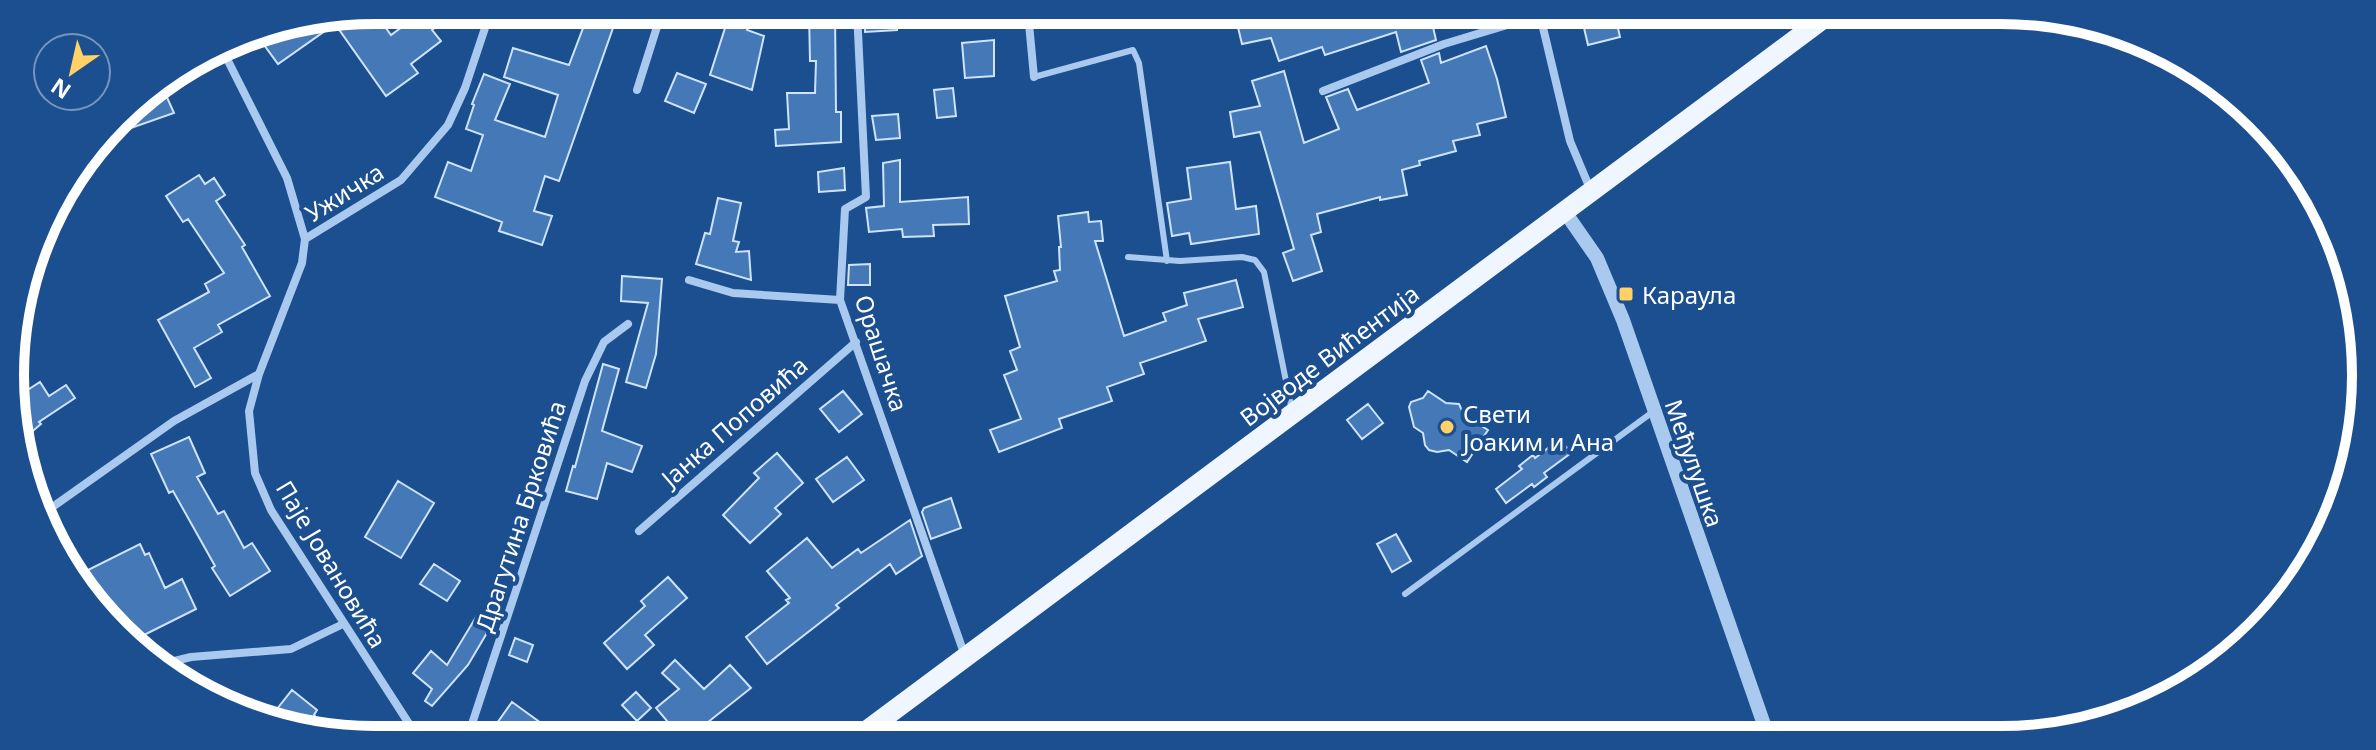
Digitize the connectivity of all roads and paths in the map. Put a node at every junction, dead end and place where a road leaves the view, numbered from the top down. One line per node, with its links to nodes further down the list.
1 (486, 24): 14 (street, Ужичка)
2 (658, 24): 10 (street)
3 (858, 24): 18 (street, Орашачка)
4 (1029, 24): 9 (street)
5 (1510, 24): 11 (street)
6 (1542, 24): 12 (street)
7 (1801, 24): 12 (main road, Војводе Вићентија)
8 (226, 57): 14 (street, Паје Јовановића)
9 (1034, 77): 16 (lane)
10 (637, 90)
11 (1323, 91)
12 (1591, 192): 13 (main road, Војводе Вићентија)
13 (1565, 212): 22 (street, Међулушка); 23 (main road, Војводе Вићентија)
14 (305, 239): 21 (street, Паје Јовановића)
15 (1128, 257): 16 (lane)
16 (1167, 261): 23 (lane)
17 (689, 280): 18 (street)
18 (840, 300): 20 (street, Орашачка)
19 (628, 324): 31 (street, Драгутина Брковића)
20 (856, 342): 25 (street, Јанка Поповића); 28 (street, Орашачка)
21 (259, 374): 24 (street); 27 (street, Паје Јовановића)
22 (1654, 411): 26 (lane); 33 (street, Међулушка)
23 (1293, 414): 28 (main road, Војводе Вићентија)
24 (51, 508)
25 (639, 531)
26 (1405, 594)
27 (343, 624): 29 (street); 30 (street, Паје Јовановића)
28 (965, 657): 32 (main road, Војводе Вићентија)
29 (173, 661)
30 (410, 726)
31 (471, 726)
32 (873, 726)
33 (1764, 726)

